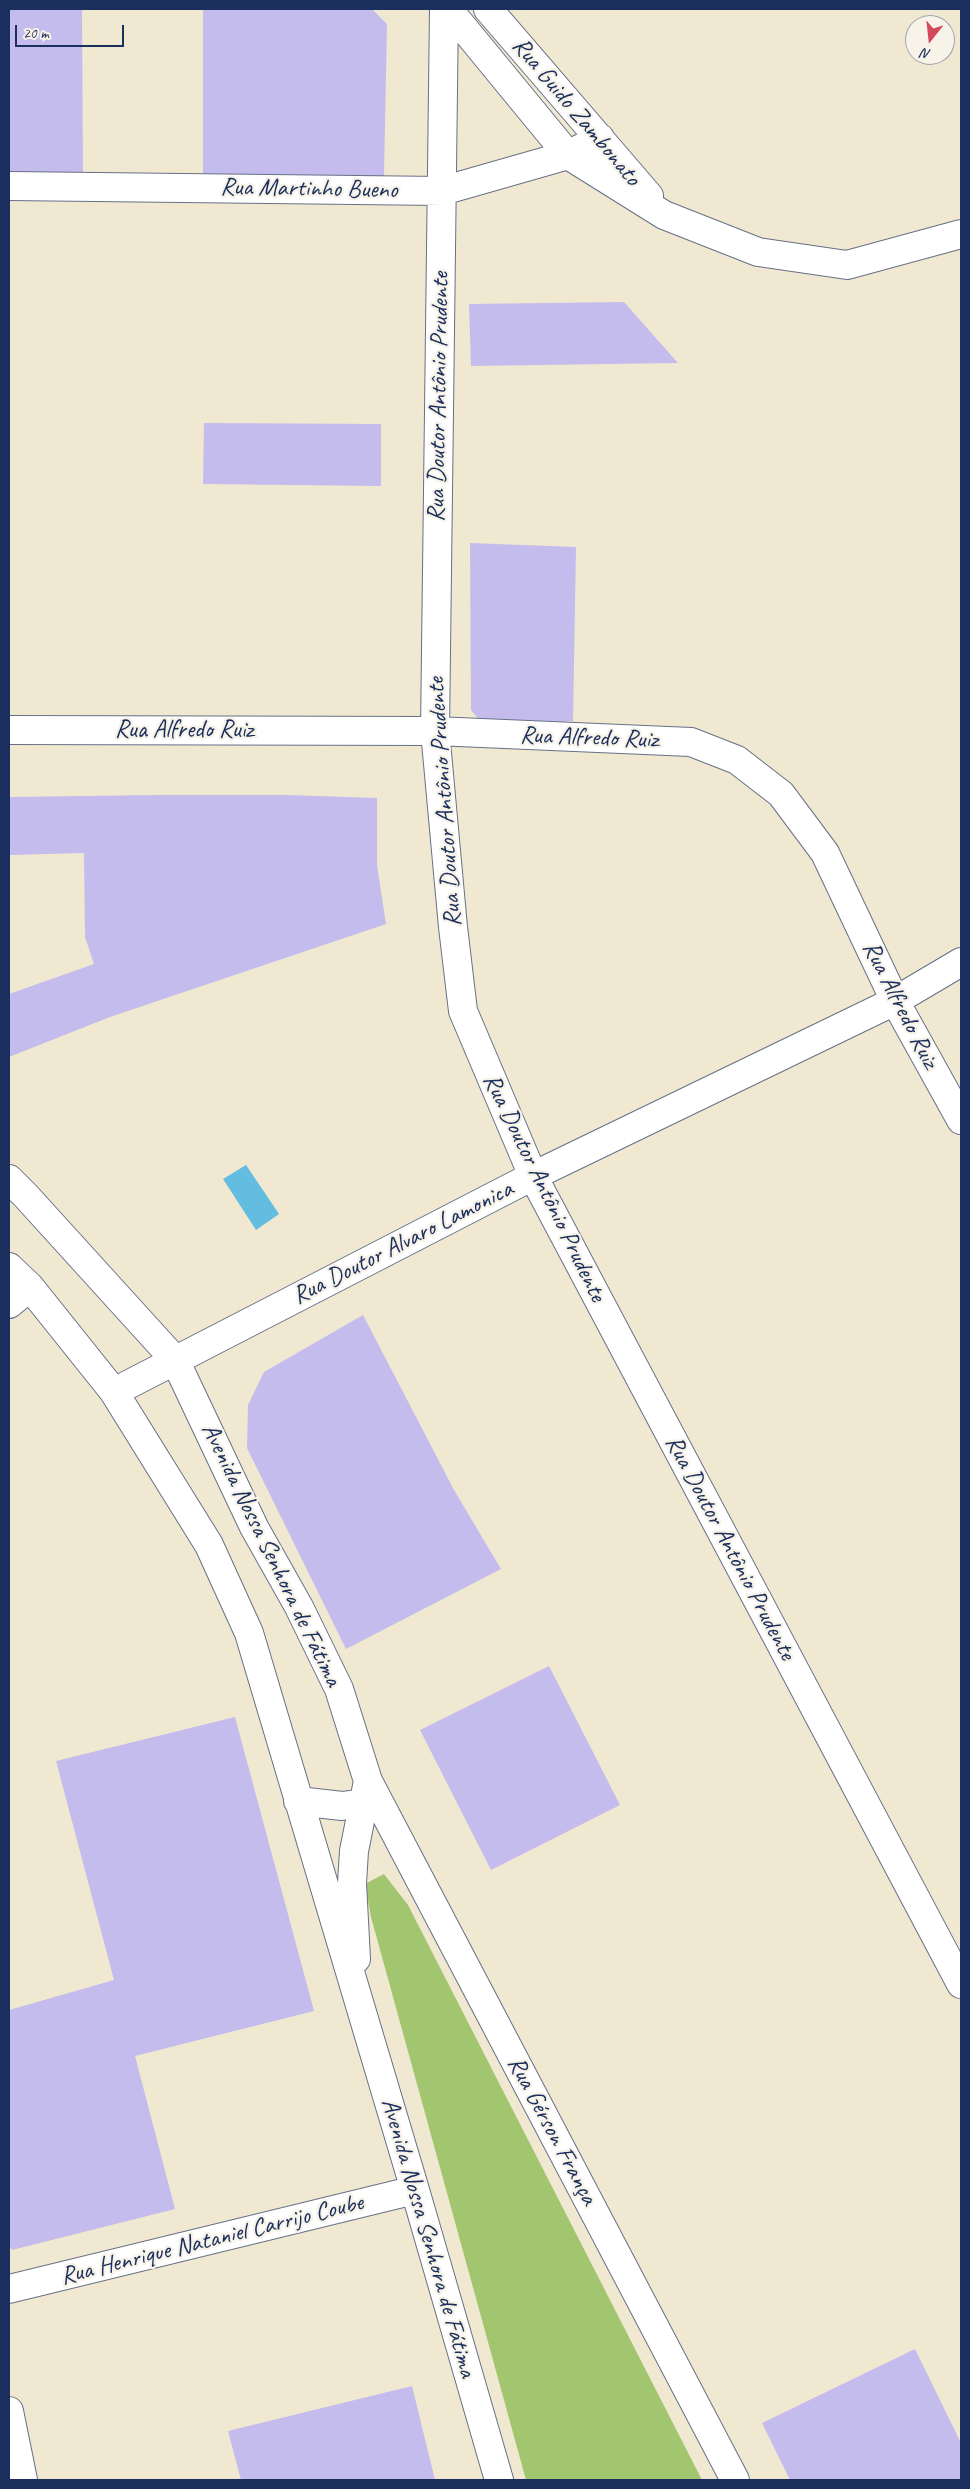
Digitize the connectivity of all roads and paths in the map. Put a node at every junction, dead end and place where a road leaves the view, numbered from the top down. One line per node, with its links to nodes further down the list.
1 (444, 9): 7 (street, Rua Doutor Antônio Prudente)
2 (448, 9): 5 (street, Rua Guido Zambonato)
3 (488, 9): 4 (street, Rua Guido Zambonato)
4 (600, 138): 5 (street, Rua Martinho Bueno); 8 (street, Rua Guido Zambonato)
5 (568, 155): 7 (street, Rua Martinho Bueno); 8 (street, Rua Guido Zambonato)
6 (9, 186): 7 (street, Rua Martinho Bueno)
7 (442, 191): 11 (street, Rua Doutor Antônio Prudente)
8 (664, 215): 9 (street, Rua Guido Zambonato)
9 (960, 236)
10 (9, 730): 11 (street, Rua Alfredo Ruiz)
11 (435, 731): 13 (street, Rua Alfredo Ruiz); 15 (street, Rua Doutor Antônio Prudente)
12 (961, 962): 13 (street, Rua Doutor Alvaro Lamonica)
13 (895, 1002): 14 (street, Rua Alfredo Ruiz); 15 (street, Rua Doutor Alvaro Lamonica)
14 (961, 1120)
15 (533, 1176): 20 (street, Rua Doutor Alvaro Lamonica); 24 (street, Rua Doutor Antônio Prudente)
16 (9, 1179): 20 (street, Avenida Nossa Senhora de Fátima)
17 (9, 1267): 18 (street, Avenida Nossa Senhora de Fátima)
18 (30, 1286): 19 (street); 21 (street, Avenida Nossa Senhora de Fátima)
19 (9, 1304)
20 (175, 1360): 21 (street, Rua Doutor Alvaro Lamonica); 22 (street, Avenida Nossa Senhora de Fátima)
21 (114, 1392): 23 (street, Avenida Nossa Senhora de Fátima)
22 (366, 1792): 23 (street); 25 (street, Avenida Nossa Senhora de Fátima); 31 (street, Rua Gérson França)
23 (298, 1801): 25 (street, Avenida Nossa Senhora de Fátima)
24 (961, 1984)
25 (357, 1996): 26 (street, Avenida Nossa Senhora de Fátima)
26 (415, 2190): 27 (street, Rua Henrique Nataniel Carrijo Coube); 30 (street, Avenida Nossa Senhora de Fátima)
27 (9, 2289)
28 (9, 2411): 29 (street)
29 (23, 2480)
30 (499, 2480)
31 (735, 2480)

